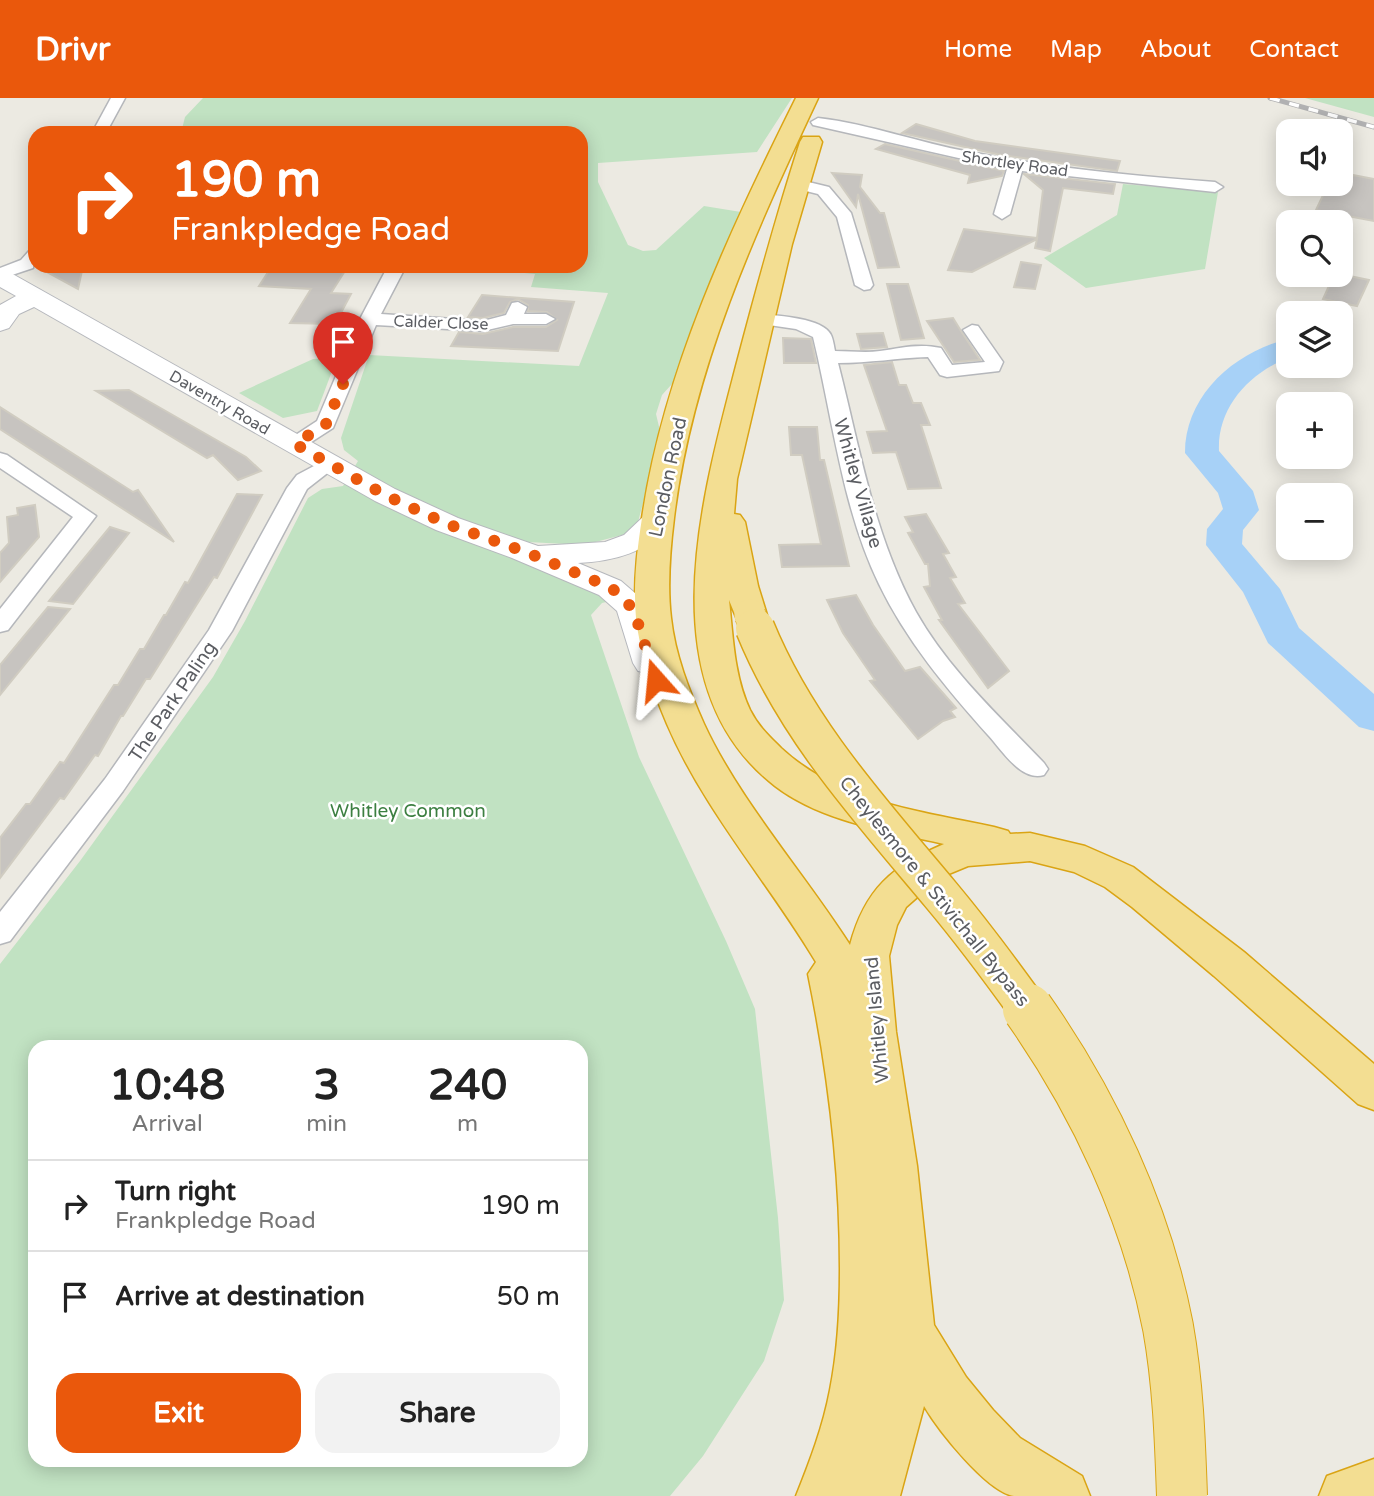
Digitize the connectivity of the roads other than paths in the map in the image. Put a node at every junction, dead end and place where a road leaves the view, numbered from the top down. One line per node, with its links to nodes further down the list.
1 (118, 98): 4 (street)
2 (828, 98): 3 (highway, London Road)
3 (813, 110): 5 (street, Shortley Road); 6 (highway, London Road); 25 (highway, London Road)
4 (103, 126)
5 (1016, 165): 7 (street, Shortley Road); 8 (street)
6 (796, 184): 12 (street); 16 (highway, London Road)
7 (1215, 187)
8 (1002, 214)
9 (28, 263): 11 (street)
10 (393, 273): 15 (street)
11 (0, 275): 13 (street, Daventry Road)
12 (864, 285)
13 (34, 297): 18 (street); 21 (street, Daventry Road)
14 (515, 313): 15 (street, Calder Close); 17 (street, Calder Close)
15 (369, 319): 21 (street)
16 (762, 319): 20 (street, Whitley Village); 24 (highway, London Road)
17 (546, 320)
18 (0, 323)
19 (972, 330): 20 (street)
20 (828, 357): 30 (street, Whitley Village)
21 (295, 444): 23 (street, Daventry Road)
22 (0, 459): 28 (street)
23 (329, 464): 26 (street, Daventry Road); 32 (street, The Park Paling)
24 (722, 478): 27 (highway, London Road); 31 (highway, London Road)
25 (655, 522): 26 (street, Daventry Road); 29 (highway, London Road)
26 (523, 551): 29 (street, Daventry Road)
27 (750, 615): 41 (highway, Cheylesmore & Stivichall Bypass, bridge)
28 (0, 625)
29 (703, 759): 33 (highway, London Road)
30 (1035, 769)
31 (1030, 847): 34 (highway, Whitley Island); 35 (highway, Whitley Island)
32 (0, 933)
33 (831, 948): 34 (highway, London Road); 38 (highway)
34 (874, 1032): 36 (highway, Whitley Island)
35 (1374, 1091)
36 (909, 1331): 39 (highway); 40 (highway, Whitley Island)
37 (1374, 1489): 42 (highway); 43 (highway)
38 (824, 1496)
39 (872, 1496)
40 (1062, 1496)
41 (1182, 1496)
42 (1347, 1496)
43 (1365, 1496)

